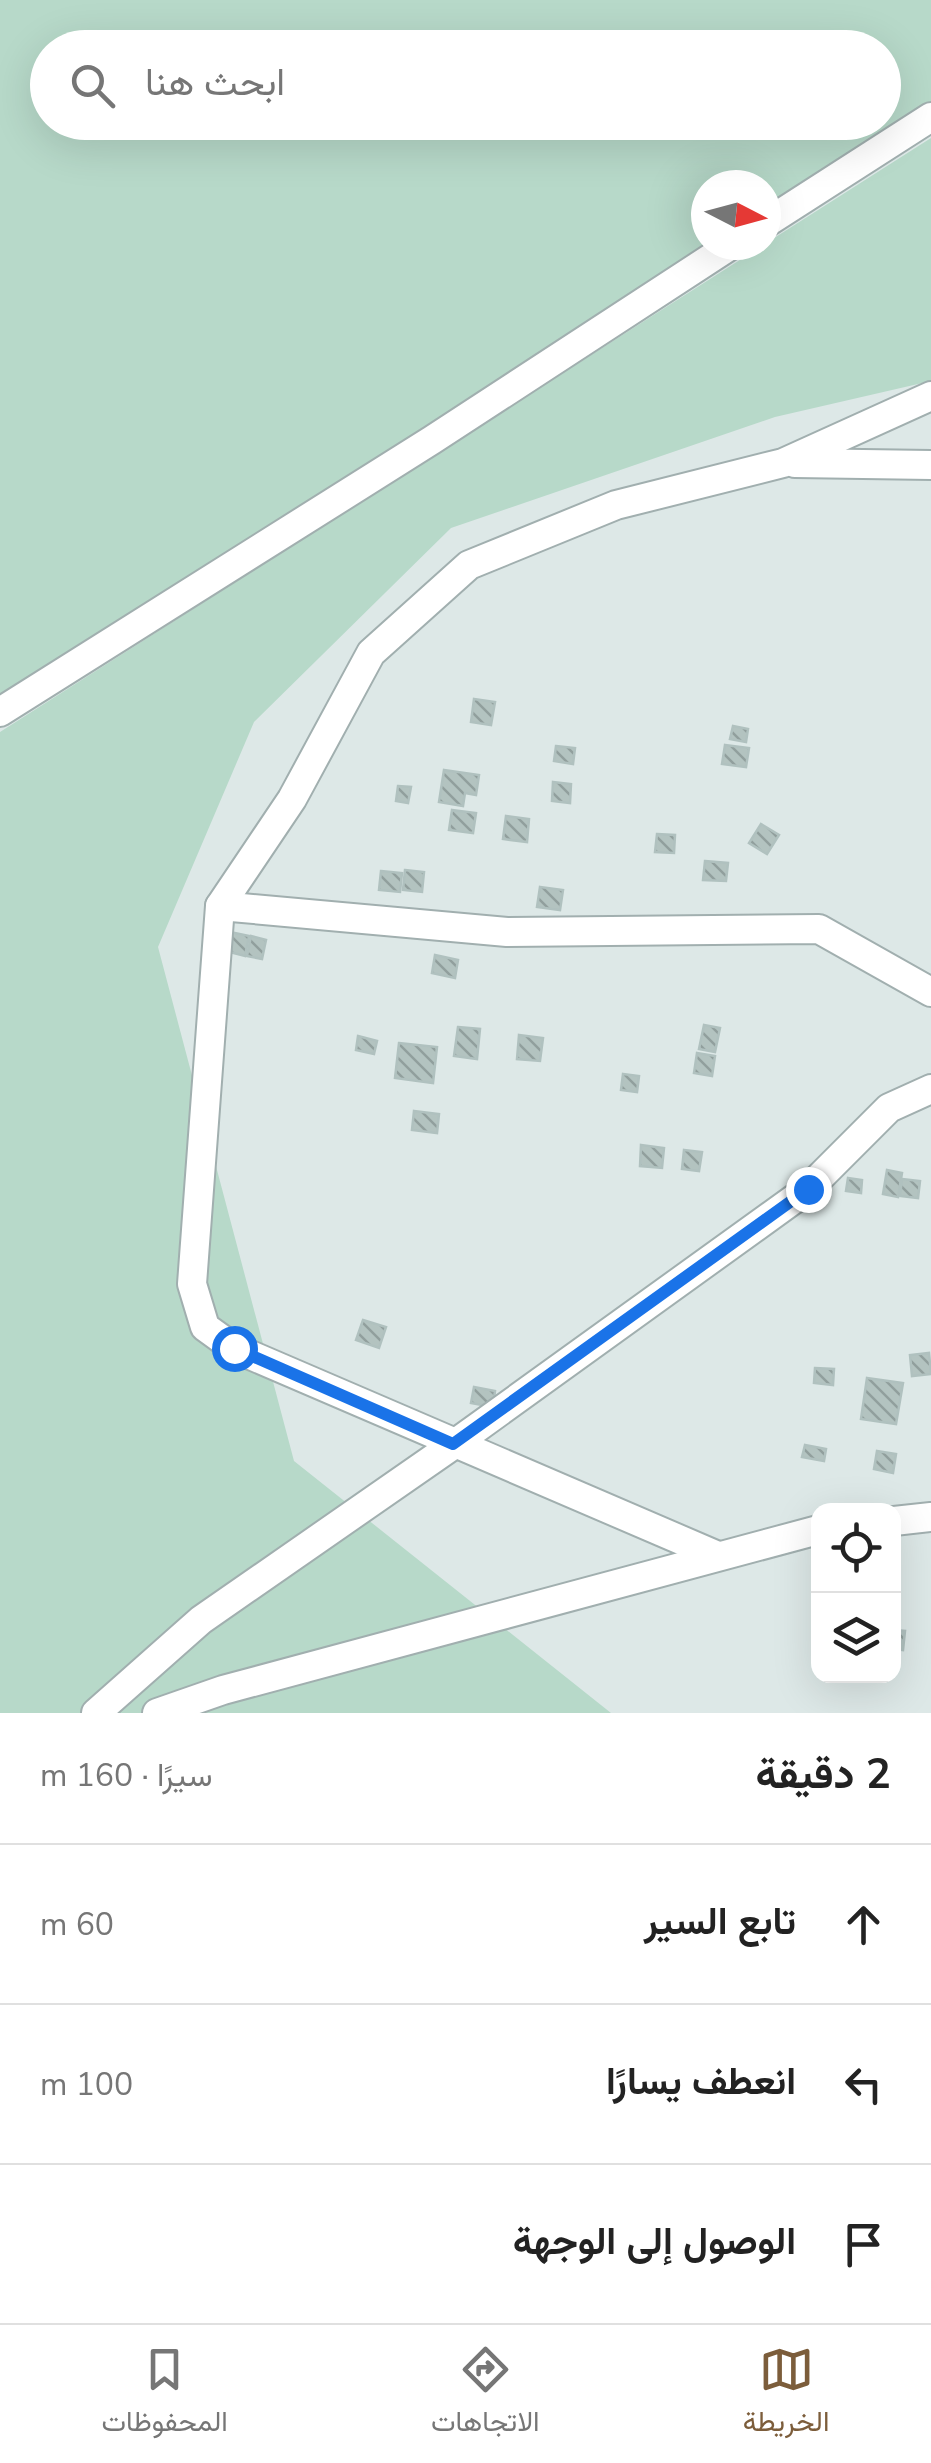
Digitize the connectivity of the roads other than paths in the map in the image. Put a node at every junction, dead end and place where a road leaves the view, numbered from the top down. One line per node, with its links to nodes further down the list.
1 (931, 117): 2 (street)
2 (901, 136)
3 (895, 140): 4 (street)
4 (781, 212)
5 (709, 260): 9 (street)
6 (931, 396): 7 (street)
7 (783, 463): 8 (street); 10 (street)
8 (931, 464)
9 (0, 712)
10 (220, 906): 11 (street); 13 (street)
11 (931, 992)
12 (931, 1089): 13 (street)
13 (453, 1444): 17 (street); 18 (street)
14 (931, 1517): 15 (street)
15 (901, 1520)
16 (811, 1532): 17 (street)
17 (718, 1556): 19 (street)
18 (96, 1713)
19 (156, 1713)

